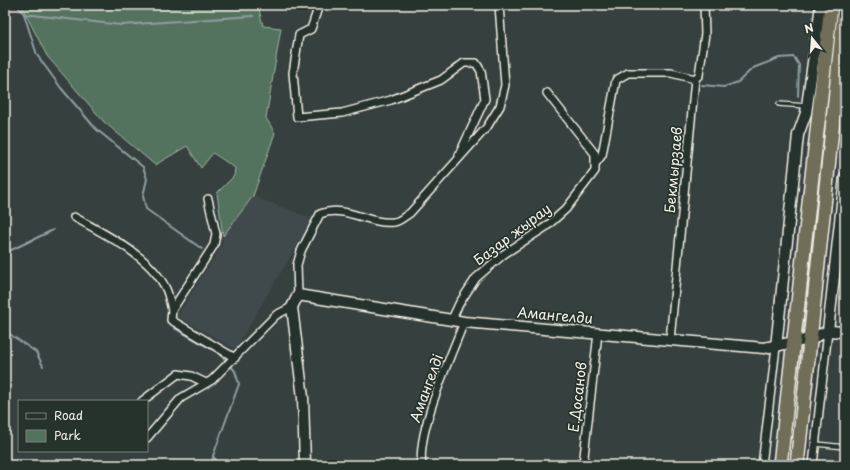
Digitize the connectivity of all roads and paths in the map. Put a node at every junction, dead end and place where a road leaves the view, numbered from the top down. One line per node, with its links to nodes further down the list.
1 (319, 5): 11 (street)
2 (499, 5): 11 (street)
3 (704, 5): 7 (street, Бекмырзаев)
4 (821, 5): 10 (main road)
5 (831, 5): 26 (highway)
6 (845, 5): 24 (highway)
7 (695, 79): 12 (street, Базар жырау); 25 (street, Бекмырзаев)
8 (547, 94): 12 (street)
9 (779, 104): 10 (lane)
10 (807, 106): 27 (main road)
11 (456, 162): 16 (street)
12 (596, 163): 19 (street, Базар жырау)
13 (845, 177): 21 (main road)
14 (208, 199): 18 (street)
15 (74, 217): 18 (street)
16 (298, 295): 17 (main road); 19 (main road, Амангелди)
17 (292, 307): 28 (street); 34 (main road)
18 (172, 310): 28 (street)
19 (452, 319): 20 (main road, Амангелди)
20 (464, 322): 23 (main road, Амангелди); 35 (street, Амангелді)
21 (828, 331): 22 (main road); 24 (main road, Амангелди); 32 (street)
22 (845, 332)
23 (598, 333): 25 (main road, Амангелди); 36 (street, Е.Досанов)
24 (810, 339): 26 (main road, Амангелди); 39 (highway)
25 (670, 340): 27 (main road, Амангелди)
26 (793, 343): 27 (main road, Амангелди); 38 (highway)
27 (776, 347): 37 (street)
28 (235, 358): 29 (street)
29 (206, 383): 30 (street); 31 (street)
30 (143, 400)
31 (148, 437)
32 (816, 444): 33 (lane); 40 (street)
33 (845, 447)
34 (306, 465)
35 (422, 465)
36 (583, 465)
37 (762, 465)
38 (780, 465)
39 (797, 465)
40 (813, 465)

